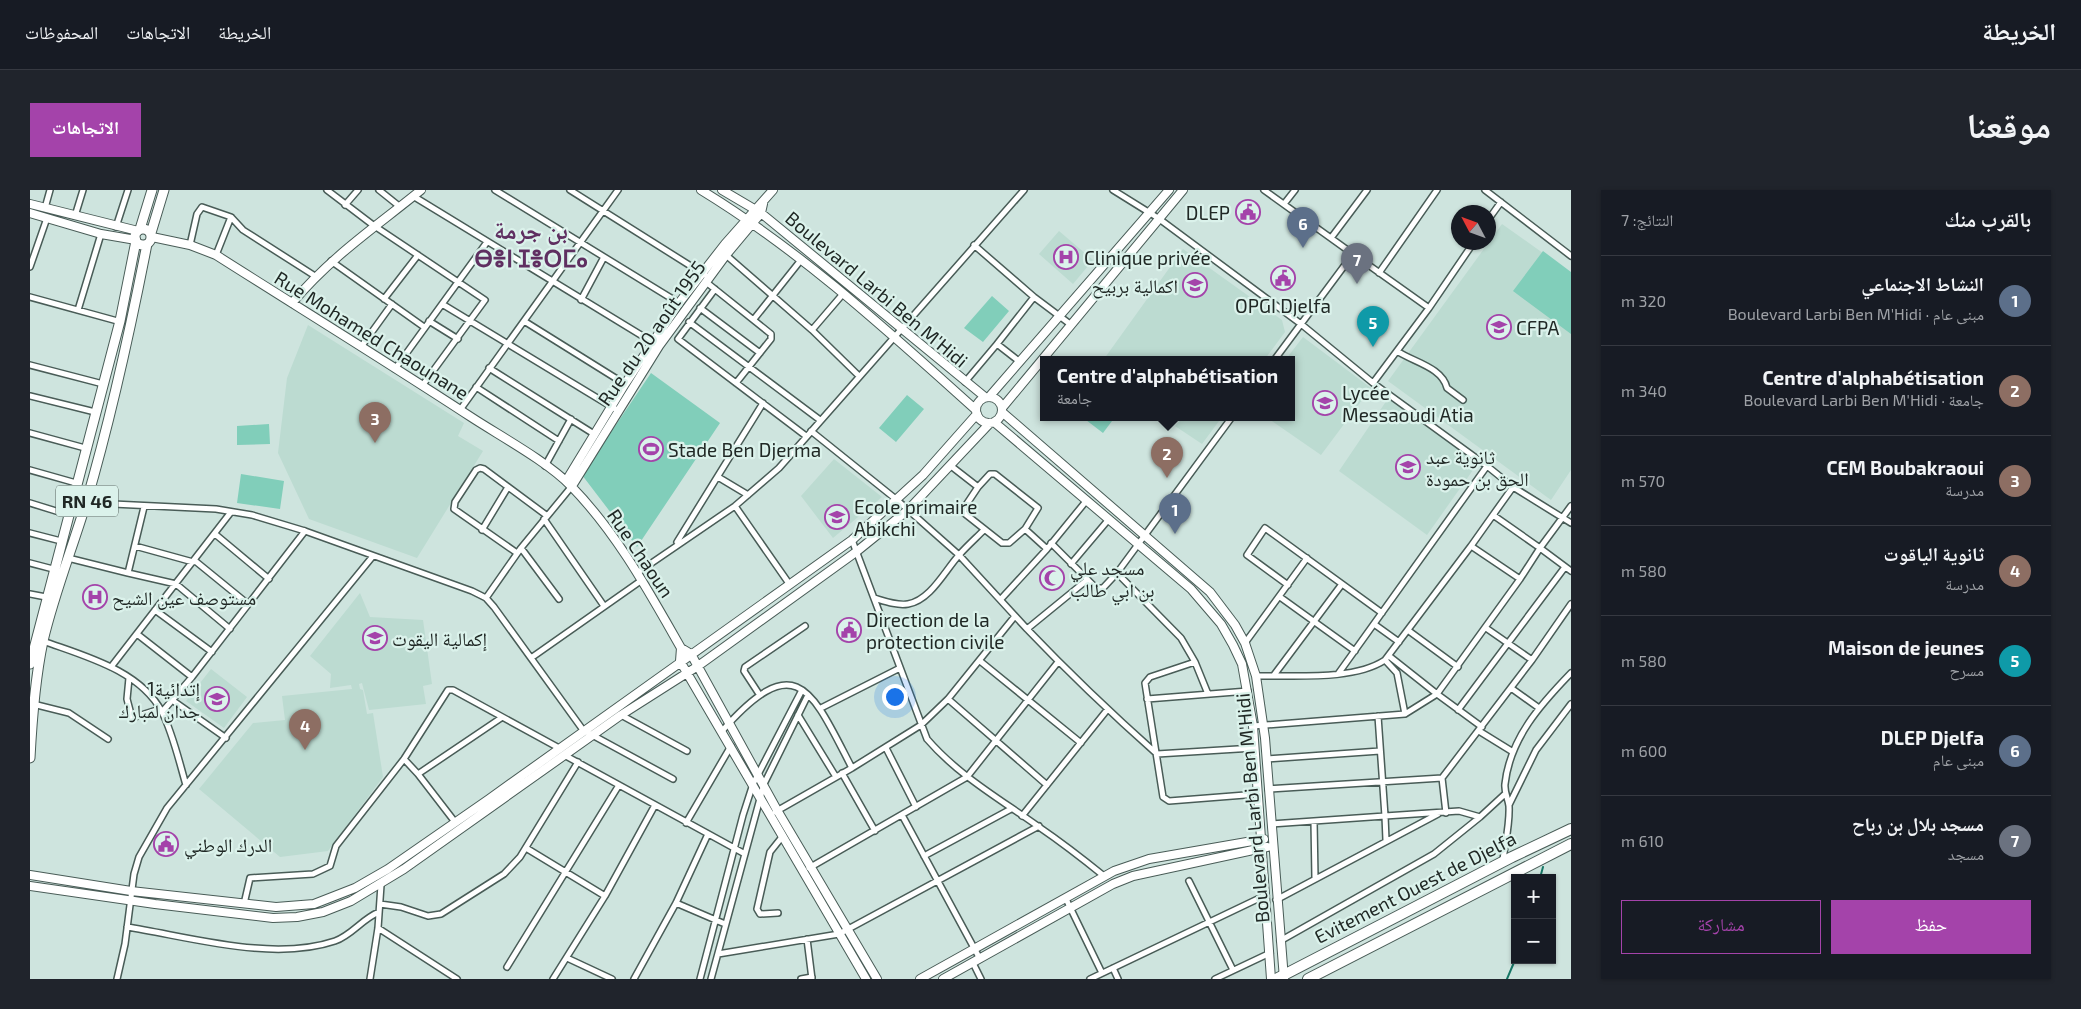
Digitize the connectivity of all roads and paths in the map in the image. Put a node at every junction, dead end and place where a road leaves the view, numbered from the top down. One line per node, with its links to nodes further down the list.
1 (50, 190): 33 (street)
2 (83, 190): 39 (street)
3 (128, 190): 44 (street)
4 (152, 190): 47 (main road, RN 46)
5 (164, 190): 48 (main road, RN 46)
6 (326, 190): 31 (street)
7 (358, 190): 31 (street)
8 (379, 190): 32 (street)
9 (421, 190): 26 (main road)
10 (495, 190): 51 (street)
11 (570, 190): 35 (street)
12 (618, 190): 35 (street)
13 (701, 190): 43 (main road)
14 (722, 190): 36 (main road, Boulevard Larbi Ben M'Hidi)
15 (773, 190): 36 (main road, Rue du 20 août 1955)
16 (1024, 190): 53 (street)
17 (1113, 190): 27 (street)
18 (1128, 190): 27 (street)
19 (1169, 190): 37 (main road)
20 (1184, 190): 42 (main road)
21 (1264, 190): 30 (street)
22 (1295, 190): 30 (street)
23 (1367, 190): 49 (street)
24 (1437, 190): 64 (street)
25 (1486, 190): 28 (street)
26 (413, 196): 32 (main road); 50 (street)
27 (1124, 196): 37 (street)
28 (1501, 202): 34 (street); 59 (street)
29 (30, 204): 33 (main road)
30 (1284, 204): 49 (street)
31 (345, 205): 45 (street)
32 (399, 206): 45 (main road)
33 (45, 208): 39 (main road)
34 (1496, 209)
35 (604, 210): 51 (street); 66 (street)
36 (758, 211): 43 (main road, Rue du 20 août 1955); 94 (main road, Boulevard Larbi Ben M'Hidi)
37 (1149, 212): 42 (street); 83 (main road)
38 (30, 213): 41 (main road)
39 (74, 216): 44 (main road)
40 (231, 217): 52 (street); 55 (street); 65 (street)
41 (48, 218): 46 (main road); 63 (street)
42 (1158, 218): 90 (main road); 91 (street)
43 (750, 220): 57 (main road, Rue du 20 août 1955); 61 (main road); 66 (main road, Rue du 20 août 1955)
44 (116, 226): 47 (main road)
45 (373, 226): 58 (street); 62 (main road)
46 (101, 234): 47 (main road); 82 (street)
47 (137, 235): 48 (main road); 48 (main road); 85 (main road, RN 46)
48 (150, 238): 52 (main road, Rue Mohamed Chaounane); 92 (main road, RN 46)
49 (1331, 238): 56 (street)
50 (487, 242): 67 (street); 68 (street)
51 (580, 242): 60 (street); 68 (street)
52 (190, 245): 55 (main road, Rue Mohamed Chaounane)
53 (974, 245): 73 (street); 94 (street)
54 (1469, 250): 81 (street)
55 (216, 254): 76 (main road, Rue Mohamed Chaounane)
56 (1353, 254): 64 (street); 91 (street)
57 (726, 255): 66 (main road, Rue du 20 août 1955); 70 (street)
58 (418, 256): 67 (street); 74 (street)
59 (1571, 256)
60 (604, 257): 75 (street); 77 (street)
61 (801, 260): 70 (street); 71 (main road)
62 (330, 261): 65 (main road); 74 (street)
63 (30, 267)
64 (1379, 273): 81 (street)
65 (315, 276): 76 (main road)
66 (706, 277): 69 (street); 77 (main road, Rue du 20 août 1955); 99 (main road, Rue du 20 août 1955)
67 (457, 282): 79 (street); 88 (street)
68 (551, 282): 75 (street); 87 (street)
69 (715, 289): 80 (street); 84 (street)
70 (773, 295): 84 (street); 95 (street)
71 (842, 295): 95 (street); 96 (main road)
72 (30, 297): 82 (street)
73 (1034, 297): 83 (street); 100 (street)
74 (384, 299): 78 (street)
75 (581, 300): 99 (street)
76 (292, 303): 101 (main road, Rue Mohamed Chaounane)
77 (679, 303): 99 (main road, Rue du 20 août 1955)
78 (392, 304): 93 (street); 101 (street)
79 (442, 304): 86 (street); 88 (street)
80 (700, 308): 89 (street); 103 (street)
81 (1429, 308): 102 (street)
82 (78, 310): 85 (street)
83 (1060, 316): 90 (street); 107 (main road)
84 (754, 319): 103 (street)
85 (120, 321): 92 (street); 116 (main road, RN 46)
86 (429, 321): 93 (street); 97 (street)
87 (524, 321): 98 (street); 117 (street)
88 (471, 322): 97 (street); 98 (street)
89 (689, 322): 109 (street); 114 (street)
90 (1070, 324): 104 (main road)
91 (1301, 324): 105 (street); 115 (street)
92 (132, 325): 154 (main road, RN 46)
93 (424, 327): 111 (street)
94 (900, 329): 96 (street); 113 (main road, Boulevard Larbi Ben M'Hidi)
95 (812, 330): 112 (street)
96 (894, 336): 112 (street); 128 (main road)
97 (458, 338): 118 (street)
98 (507, 344): 110 (street); 124 (street)
99 (655, 344): 117 (main road, Rue du 20 août 1955); 124 (main road, Rue du 20 août 1955)
100 (996, 344): 107 (street); 113 (street)
101 (361, 347): 111 (main road, Rue Mohamed Chaounane)
102 (1397, 351): 115 (street); 122 (street)
103 (760, 353): 109 (street)
104 (1045, 356)
105 (1277, 356)
106 (1040, 362): 126 (main road)
107 (1021, 363): 121 (main road)
108 (30, 365): 116 (street)
109 (748, 367): 114 (street); 130 (street)
110 (489, 368): 119 (street); 129 (street)
111 (395, 369): 118 (main road, Rue Mohamed Chaounane)
112 (859, 376): 130 (street)
113 (965, 382): 121 (main road, Boulevard Larbi Ben M'Hidi)
114 (736, 383): 123 (street)
115 (1373, 383): 141 (street)
116 (103, 384): 127 (main road, RN 46)
117 (624, 384): 124 (main road, Rue du 20 août 1955)
118 (422, 386): 125 (main road, Rue Mohamed Chaounane)
119 (476, 387): 125 (street); 137 (street)
120 (30, 396): 127 (street)
121 (987, 397): 126 (main road); 128 (main road)
122 (1463, 400)
123 (763, 403): 136 (street); 143 (street)
124 (614, 408): 135 (main road, Rue du 20 août 1955); 145 (main road, Rue du 20 août 1955)
125 (460, 410): 139 (main road, Rue Mohamed Chaounane)
126 (1002, 410): 132 (main road); 172 (main road, Boulevard Larbi Ben M'Hidi)
127 (95, 412): 138 (main road, RN 46)
128 (977, 412): 132 (main road); 150 (main road)
129 (571, 419): 135 (street); 137 (street)
130 (820, 420): 133 (street)
131 (1229, 421): 172 (street)
132 (992, 422): 140 (main road); 151 (main road)
133 (811, 431): 136 (street); 150 (street)
134 (30, 433): 138 (street)
135 (594, 434): 145 (main road, Rue du 20 août 1955)
136 (806, 436): 149 (street)
137 (559, 441): 139 (street)
138 (85, 448): 144 (main road, RN 46)
139 (545, 466): 145 (main road, Rue Mohamed Chaounane)
140 (951, 466): 147 (street); 158 (main road)
141 (1486, 466): 148 (street); 216 (street)
142 (30, 470): 144 (street)
143 (718, 477): 149 (street); 176 (street)
144 (76, 483): 152 (main road, RN 46)
145 (569, 483): 162 (street); 195 (main road, Rue Chaoun)
146 (508, 487): 162 (street); 167 (street); 167 (street)
147 (978, 487): 166 (street); 168 (street)
148 (1513, 487): 161 (street); 163 (street)
149 (748, 495): 155 (street)
150 (897, 500): 158 (street); 173 (main road)
151 (1087, 500): 164 (main road); 175 (street)
152 (72, 502): 154 (street); 160 (main road, RN 46)
153 (30, 503): 160 (street)
154 (86, 504): 157 (street); 186 (main road, RN 46)
155 (735, 506): 176 (street); 204 (street)
156 (1571, 506): 163 (street)
157 (144, 507): 159 (street); 178 (street)
158 (908, 510): 183 (main road); 184 (street)
159 (231, 512): 169 (street); 171 (street)
160 (69, 514): 174 (main road, RN 46)
161 (1493, 515): 179 (street); 180 (street)
162 (545, 517): 182 (street); 214 (street)
163 (1562, 517): 165 (street); 180 (street)
164 (1109, 519): 177 (main road); 190 (street)
165 (1571, 523)
166 (1025, 529): 168 (street); 181 (street)
167 (482, 530): 182 (street)
168 (984, 530): 184 (street)
169 (305, 531): 185 (street); 197 (street)
170 (30, 533): 174 (street)
171 (215, 534): 188 (street); 197 (street)
172 (1145, 535): 177 (street); 228 (main road, Boulevard Larbi Ben M'Hidi)
173 (852, 540): 183 (street); 204 (main road)
174 (61, 542): 192 (main road, RN 46)
175 (1052, 543): 181 (street); 190 (street)
176 (676, 544): 195 (street)
177 (1138, 545): 196 (street); 255 (main road)
178 (135, 546): 188 (street); 194 (street)
179 (1471, 546): 198 (street); 224 (street)
180 (1540, 548): 191 (street); 198 (street)
181 (1047, 549): 211 (street)
182 (519, 550): 208 (street); 210 (street)
183 (856, 552): 209 (street); 242 (main road)
184 (959, 555): 209 (street); 211 (street)
185 (373, 556): 208 (street); 284 (street)
186 (67, 558): 194 (street); 226 (main road, RN 46)
187 (1307, 558): 202 (street); 202 (street); 203 (street)
188 (194, 561): 201 (street); 212 (street)
189 (30, 563): 192 (street)
190 (1072, 564): 200 (street)
191 (1565, 567): 193 (street); 229 (street)
192 (53, 569): 206 (main road, RN 46)
193 (1571, 571)
194 (128, 573): 201 (street)
195 (637, 573): 199 (main road, Rue Chaoun)
196 (1117, 573): 200 (street); 240 (street)
197 (269, 579): 212 (street)
198 (1520, 579): 221 (street)
199 (642, 580): 214 (street); 230 (main road, Rue Chaoun)
200 (1087, 580): 223 (street)
201 (176, 584): 215 (street); 222 (street)
202 (1288, 584): 207 (street)
203 (1342, 584): 216 (street); 218 (street)
204 (790, 585): 233 (main road)
205 (30, 594): 206 (street)
206 (46, 597): 226 (main road, RN 46)
207 (1280, 597): 218 (street); 228 (street)
208 (486, 598): 234 (street)
209 (874, 598): 244 (street)
210 (559, 599)
211 (1001, 599): 217 (street)
212 (248, 604): 222 (street)
213 (1571, 604): 236 (street)
214 (604, 606): 234 (street)
215 (155, 610): 225 (street); 232 (street)
216 (1382, 613): 219 (street)
217 (1015, 616): 223 (street); 238 (street)
218 (1314, 622): 231 (street); 249 (street)
219 (1374, 624): 227 (street); 231 (street)
220 (805, 626): 256 (street)
221 (1486, 628): 229 (street); 245 (street)
222 (230, 629): 232 (street)
223 (1027, 629): 239 (street)
224 (1409, 631): 227 (street); 245 (street)
225 (137, 634): 243 (street); 251 (street)
226 (36, 639): 241 (main road, RN 46); 243 (street); 264 (main road, RN 46)
227 (1399, 642): 235 (street)
228 (1245, 643): 250 (main road, Boulevard Larbi Ben M'Hidi)
229 (1508, 644): 236 (street); 269 (street)
230 (681, 648): 233 (main road, Rue Chaoun); 237 (main road)
231 (1355, 651): 248 (street)
232 (212, 652): 251 (street)
233 (691, 654): 237 (main road); 242 (main road)
234 (531, 658): 281 (street)
235 (1387, 658): 248 (street); 258 (street); 271 (street)
236 (1532, 660): 253 (street)
237 (680, 661): 246 (main road); 281 (main road)
238 (980, 661): 260 (street); 262 (street)
239 (1058, 662): 262 (street); 268 (street)
240 (1195, 662): 257 (street); 263 (street)
241 (30, 664)
242 (698, 666): 246 (main road); 276 (main road)
243 (112, 667): 252 (street)
244 (900, 668): 266 (street); 277 (street)
245 (1458, 668): 258 (street)
246 (687, 673): 272 (main road); 282 (main road)
247 (1571, 673): 267 (street)
248 (1338, 674): 249 (street)
249 (1274, 675): 250 (street)
250 (1256, 676): 278 (main road, Boulevard Larbi Ben M'Hidi)
251 (192, 677): 261 (street)
252 (129, 678): 270 (street); 270 (street)
253 (1511, 688): 267 (street); 280 (street)
254 (802, 690): 256 (street); 259 (street); 302 (street)
255 (1248, 691): 257 (street); 279 (main road)
256 (759, 694): 276 (street)
257 (1208, 694): 263 (street)
258 (1437, 694): 269 (street); 271 (street)
259 (808, 695): 266 (street); 273 (street)
260 (948, 699): 277 (street); 286 (street)
261 (172, 700): 270 (street); 284 (street)
262 (1028, 700): 286 (street); 287 (street)
263 (1147, 700): 295 (street)
264 (33, 704): 285 (street); 297 (main road, RN 46)
265 (1571, 704): 319 (street)
266 (820, 708): 301 (street)
267 (1539, 708): 294 (street)
268 (1107, 710): 287 (street); 295 (street)
269 (1458, 710): 280 (street)
270 (161, 711): 312 (street)
271 (1405, 714): 274 (street)
272 (621, 715): 283 (main road); 292 (street)
273 (798, 715): 305 (street); 311 (street)
274 (1378, 716): 278 (street); 293 (street)
275 (501, 718): 289 (street); 298 (street); 304 (street)
276 (730, 722): 282 (street); 302 (main road)
277 (920, 725): 290 (street); 306 (street)
278 (1263, 725): 279 (street); 299 (main road, Boulevard Larbi Ben M'Hidi)
279 (1253, 726): 291 (main road)
280 (1480, 729): 294 (street); 307 (street)
281 (584, 730): 283 (street); 289 (main road)
282 (722, 731): 288 (main road)
283 (593, 735): 296 (main road); 308 (street)
284 (226, 738): 312 (street)
285 (108, 739)
286 (995, 741): 306 (street); 314 (street)
287 (1081, 743): 314 (street)
288 (731, 746): 310 (main road); 333 (street)
289 (559, 748): 332 (main road)
290 (886, 748): 301 (street); 321 (street)
291 (1254, 748): 295 (street); 316 (main road)
292 (687, 751)
293 (1380, 751): 299 (street); 309 (street)
294 (1513, 752): 317 (street)
295 (1157, 754): 316 (street)
296 (566, 756): 300 (street); 357 (main road)
297 (30, 758)
298 (404, 759): 304 (street); 367 (street)
299 (1266, 759): 315 (main road, Boulevard Larbi Ben M'Hidi)
300 (578, 762): 313 (street); 344 (street)
301 (852, 768): 303 (street)
302 (758, 772): 310 (street); 311 (main road)
303 (842, 773): 305 (street); 337 (street)
304 (418, 774): 332 (street)
305 (836, 777): 323 (street)
306 (967, 777): 321 (street); 322 (street)
307 (1442, 778): 309 (street); 324 (street)
308 (673, 779)
309 (1382, 781): 315 (street); 329 (street)
310 (753, 784): 318 (main road); 345 (street)
311 (764, 784): 318 (street); 323 (main road)
312 (186, 785): 359 (street)
313 (618, 785): 320 (street); 351 (street)
314 (1046, 785): 328 (street)
315 (1268, 789): 334 (main road, Boulevard Larbi Ben M'Hidi)
316 (1258, 794): 342 (main road)
317 (1505, 794): 319 (street); 330 (street)
318 (760, 796): 326 (main road); 346 (street)
319 (1509, 805): 348 (street)
320 (655, 806): 333 (street); 361 (street)
321 (916, 807): 327 (street)
322 (1011, 808): 328 (street); 347 (street)
323 (777, 810): 326 (street); 349 (main road)
324 (1446, 813): 325 (street); 330 (street)
325 (1438, 814): 329 (street); 340 (street)
326 (769, 815): 339 (main road)
327 (902, 815): 337 (street); 347 (street)
328 (1022, 816): 335 (street)
329 (1385, 816): 331 (street); 340 (street)
330 (1480, 817): 379 (street)
331 (1314, 821): 334 (street); 354 (street)
332 (456, 822): 367 (main road)
333 (686, 822): 338 (street)
334 (1271, 824): 341 (main road, Boulevard Larbi Ben M'Hidi)
335 (1039, 826): 353 (street); 355 (street)
336 (1571, 829): 348 (highway, Evitement Ouest de Djelfa)
337 (875, 832): 349 (street)
338 (708, 834): 345 (street); 365 (street)
339 (782, 837): 350 (main road); 370 (street)
340 (1386, 840): 354 (street)
341 (1272, 842): 342 (main road); 363 (main road, Boulevard Larbi Ben M'Hidi)
342 (1262, 844): 353 (main road); 360 (main road); 368 (main road)
343 (1571, 844): 409 (highway, Evitement Ouest de Djelfa)
344 (526, 848): 351 (street); 366 (street)
345 (734, 848): 346 (street); 371 (street)
346 (744, 854): 373 (street)
347 (924, 856): 355 (street)
348 (1503, 861): 390 (highway, Evitement Ouest de Djelfa)
349 (810, 867): 350 (street); 376 (main road)
350 (802, 872): 377 (main road)
351 (564, 873): 361 (street); 385 (street)
352 (30, 875): 359 (main road)
353 (1104, 876): 362 (main road)
354 (1315, 878): 363 (street)
355 (939, 881): 376 (street); 380 (street)
356 (1189, 881): 372 (street)
357 (381, 885): 364 (main road); 366 (street)
358 (30, 886): 364 (main road)
359 (131, 892): 364 (street); 367 (main road)
360 (1266, 895): 372 (street); 381 (main road)
361 (605, 896): 383 (street)
362 (1066, 899): 368 (street); 380 (main road)
363 (1276, 900): 379 (main road, Boulevard Larbi Ben M'Hidi)
364 (130, 901): 374 (street)
365 (676, 903): 371 (street); 396 (street)
366 (380, 904): 369 (street)
367 (244, 905)
368 (1070, 909): 384 (main road); 388 (street)
369 (379, 912): 374 (street); 375 (street)
370 (778, 913)
371 (716, 920): 373 (street); 397 (street)
372 (1210, 922): 386 (street); 387 (street)
373 (726, 924): 382 (street)
374 (127, 927): 391 (street)
375 (378, 928): 392 (street); 393 (street)
376 (848, 930): 377 (street); 401 (main road)
377 (839, 934): 378 (street); 400 (main road)
378 (806, 939): 382 (street); 389 (street)
379 (1280, 941): 390 (main road, Boulevard Larbi Ben M'Hidi)
380 (974, 949): 384 (street); 402 (main road)
381 (1270, 953): 387 (street); 408 (main road)
382 (718, 954): 398 (street)
383 (567, 958): 394 (street); 395 (street)
384 (977, 961): 403 (main road); 404 (street)
385 (506, 967)
386 (1113, 968): 388 (street); 406 (street)
387 (1233, 970): 407 (street)
388 (1102, 973): 405 (street)
389 (812, 978): 399 (street)
390 (1281, 978)
391 (117, 979)
392 (370, 979)
393 (457, 979)
394 (553, 979)
395 (612, 979)
396 (634, 979)
397 (700, 979)
398 (711, 979)
399 (801, 979)
400 (866, 979)
401 (877, 979)
402 (920, 979)
403 (943, 979)
404 (981, 979)
405 (1090, 979)
406 (1118, 979)
407 (1216, 979)
408 (1271, 979)
409 (1308, 979)

